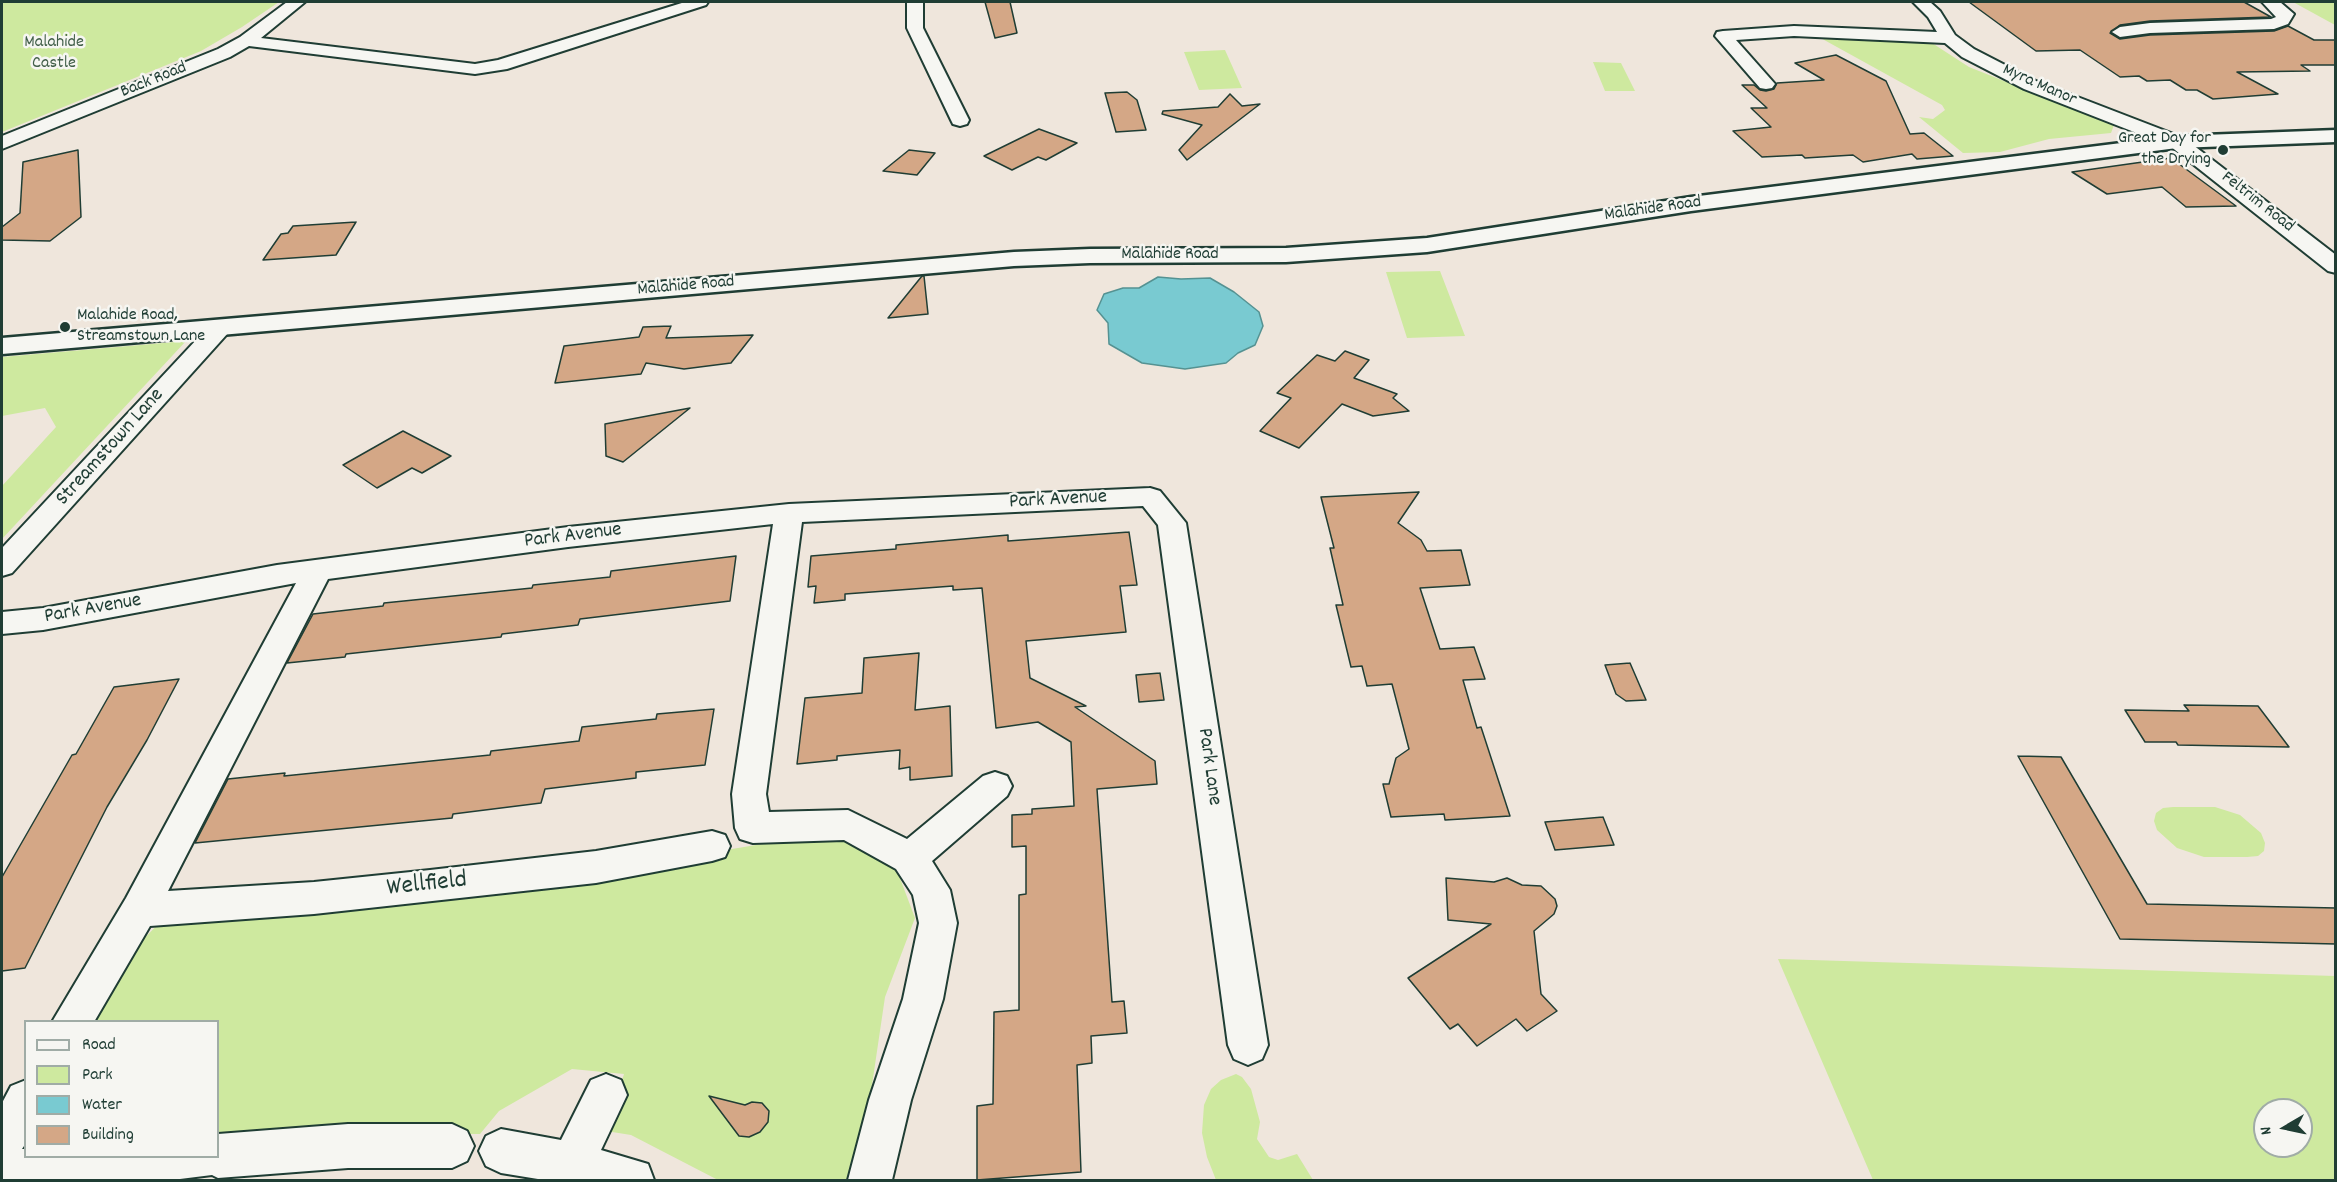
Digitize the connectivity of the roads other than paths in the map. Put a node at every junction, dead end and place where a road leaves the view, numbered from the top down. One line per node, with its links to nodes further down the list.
1 (297, 2): 8 (street, Back Road)
2 (700, 2): 8 (street)
3 (915, 2): 10 (street)
4 (1922, 2): 7 (street, Myra Manor)
5 (2270, 2): 6 (street)
6 (2120, 32)
7 (1948, 38): 9 (street); 12 (street, Myra Manor)
8 (246, 40): 13 (street, Back Road)
9 (1766, 84)
10 (960, 120)
11 (2336, 136): 12 (main road, Malahide Road)
12 (2177, 142): 14 (street, Feltrim Road); 15 (main road, Malahide Road)
13 (2, 143)
14 (2336, 266)
15 (220, 328): 16 (main road, Malahide Road); 19 (street, Streamstown Lane)
16 (2, 346)
17 (1150, 497): 18 (street, Park Avenue); 27 (street, Park Lane)
18 (789, 513): 20 (street, Park Avenue); 24 (street)
19 (2, 567)
20 (318, 570): 21 (street, Park Avenue); 25 (street)
21 (2, 623)
22 (995, 786): 24 (street)
23 (712, 846): 25 (street, Wellfield)
24 (909, 858): 38 (street)
25 (139, 910): 26 (street)
26 (73, 1020)
27 (1248, 1045)
28 (606, 1095): 35 (street)
29 (24, 1104): 30 (street)
30 (2, 1143)
31 (452, 1146): 33 (street)
32 (501, 1151): 35 (street)
33 (219, 1156)
34 (181, 1158): 36 (street)
35 (572, 1164): 37 (street)
36 (2, 1173)
37 (632, 1180)
38 (870, 1180)

